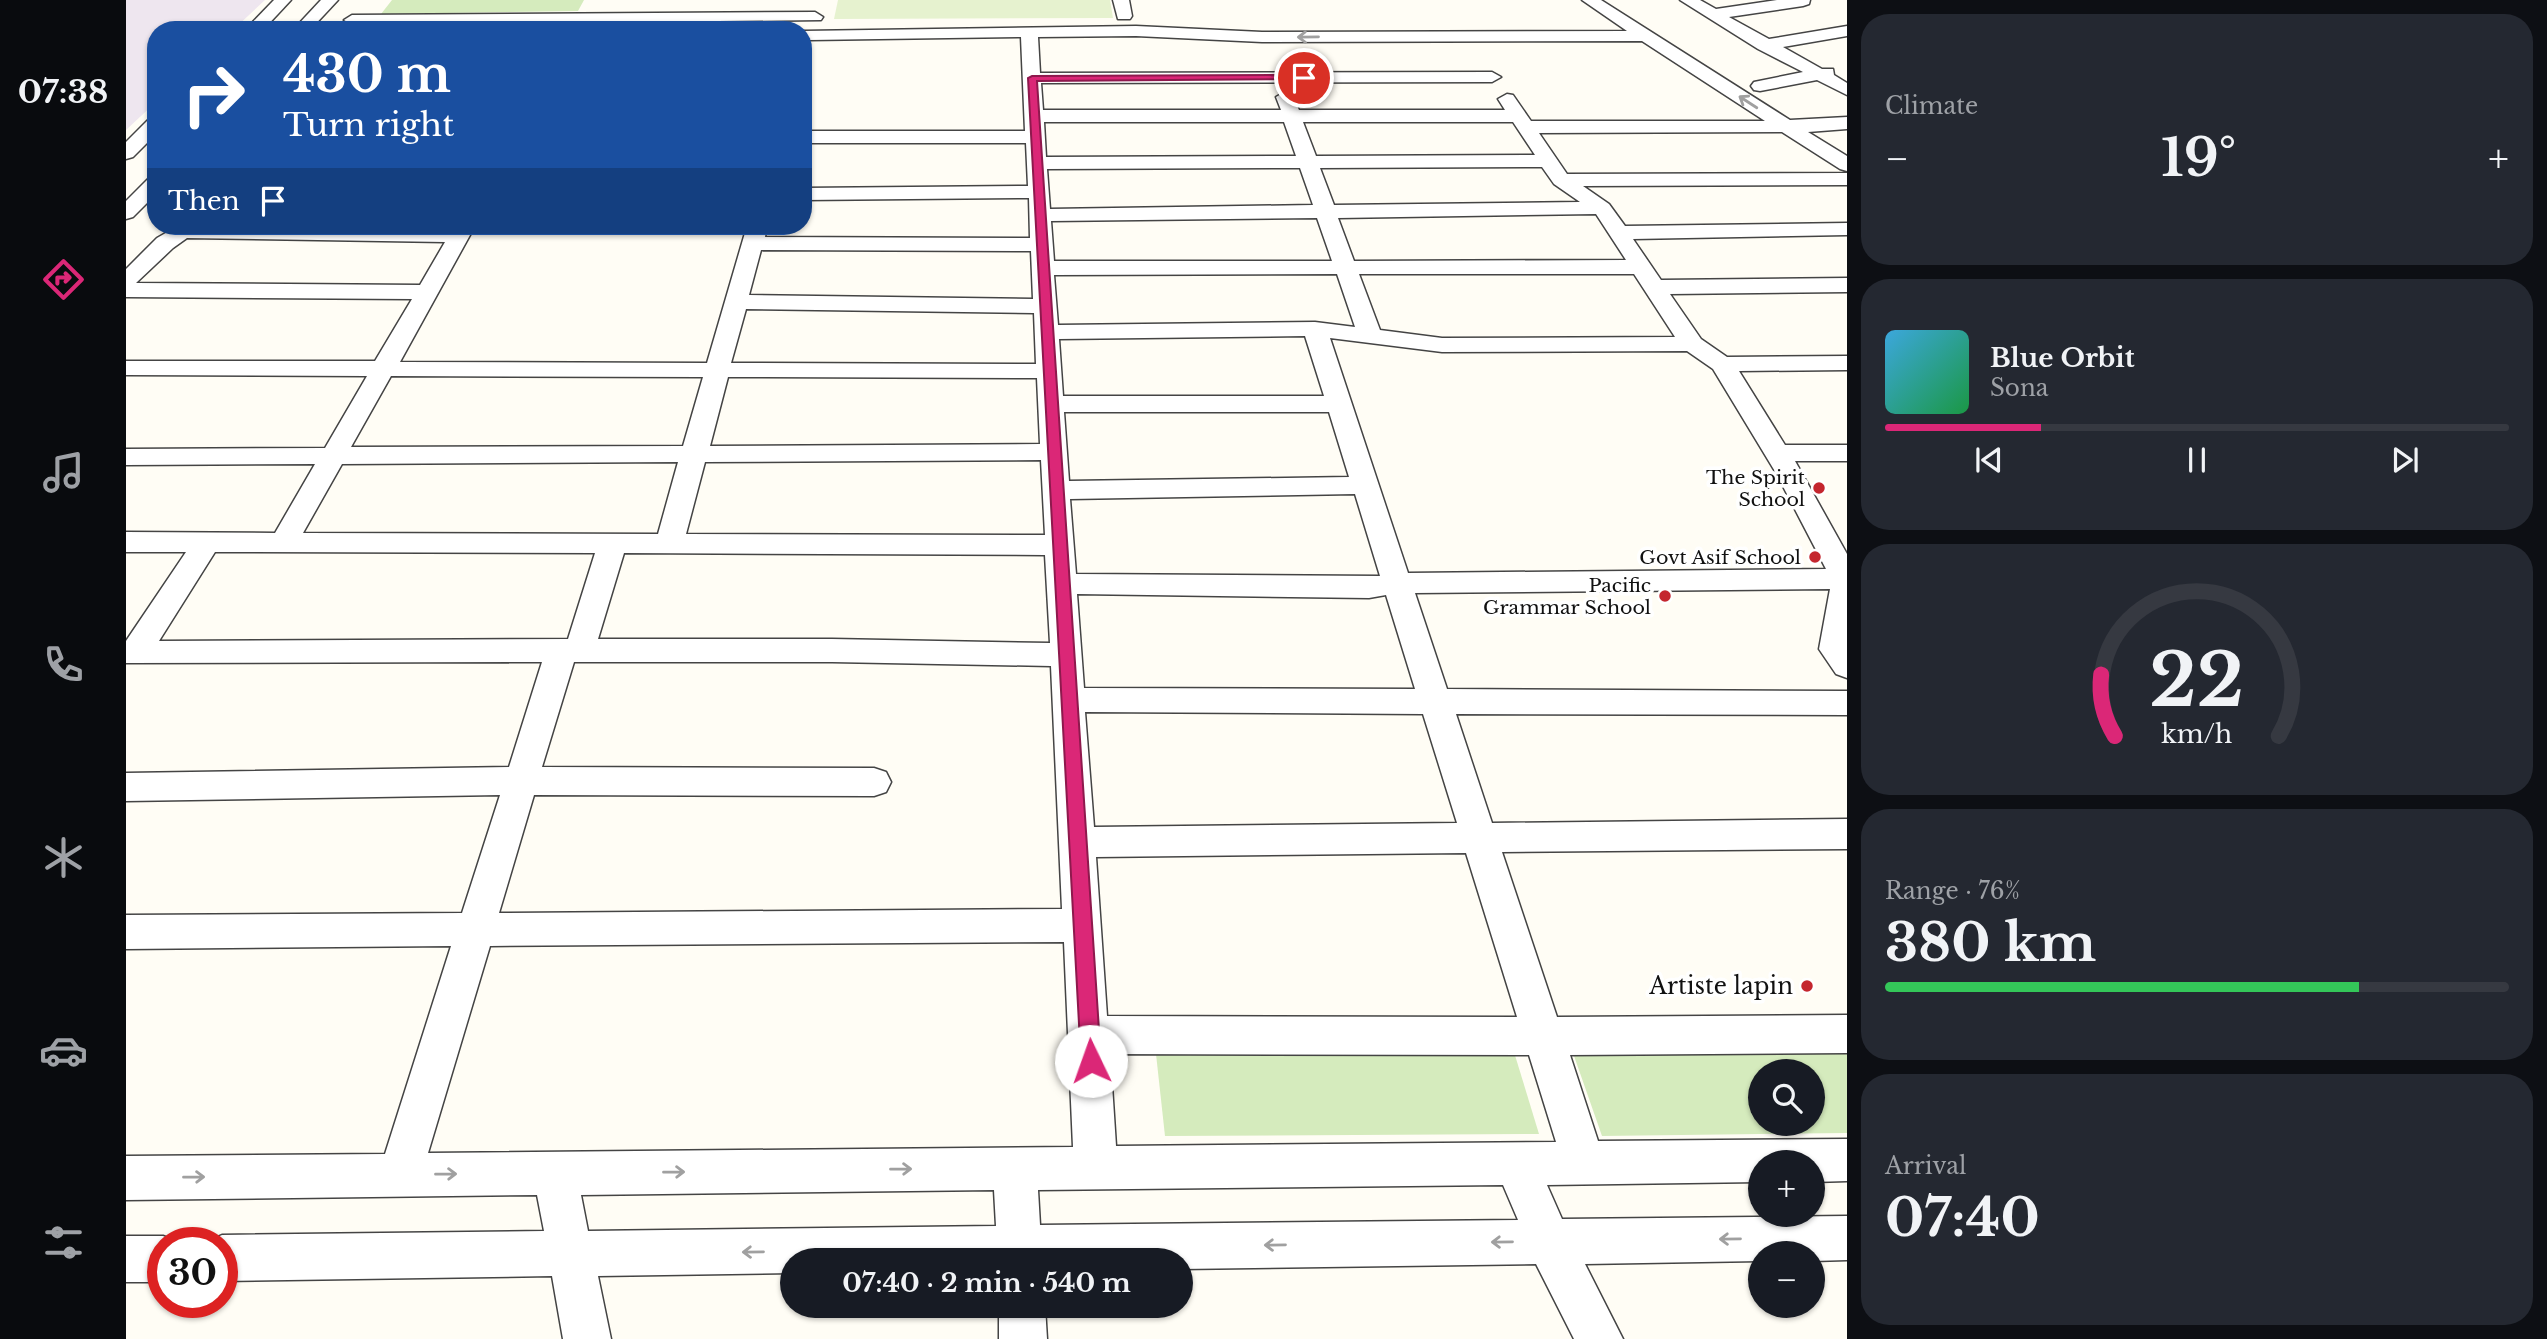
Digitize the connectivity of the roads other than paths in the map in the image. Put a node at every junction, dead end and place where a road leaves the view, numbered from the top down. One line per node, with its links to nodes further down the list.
1 (284, 0): 12 (street)
2 (330, 0): 13 (street)
3 (371, 0): 14 (street)
4 (593, 0): 15 (street)
5 (820, 0): 11 (street)
6 (1590, 0): 17 (street)
7 (1622, 0): 19 (street)
8 (1688, 0): 10 (street)
9 (1806, 3): 10 (street)
10 (1713, 14): 26 (street)
11 (815, 18): 16 (street); 18 (street)
12 (262, 21)
13 (310, 21)
14 (352, 21)
15 (581, 21)
16 (714, 21)
17 (1629, 24): 19 (street); 22 (street)
18 (812, 28)
19 (1651, 28): 23 (street); 36 (street, one-way to 19)
20 (1847, 31): 26 (street)
21 (1029, 32): 22 (street); 24 (street); 30 (street)
22 (1136, 32): 25 (street)
23 (1464, 34): 25 (street, one-way to 25); 29 (street)
24 (812, 35)
25 (1262, 37): 31 (street)
26 (1764, 45): 28 (street)
27 (1847, 70): 28 (street)
28 (1818, 75): 32 (street); 37 (street)
29 (1492, 77): 31 (street); 34 (street)
30 (1032, 78): 31 (street); 44 (street)
31 (1278, 78): 33 (street)
32 (1847, 90)
33 (1292, 116): 34 (street); 43 (street); 44 (street)
34 (1521, 122): 36 (street); 42 (street)
35 (1847, 122): 37 (street)
36 (1786, 126): 37 (street); 45 (street)
37 (1825, 126): 40 (street)
38 (147, 133): 41 (street)
39 (812, 138): 44 (street)
40 (1847, 139)
41 (126, 153)
42 (1547, 161): 43 (street); 47 (street)
43 (1308, 162): 44 (street); 51 (street)
44 (1037, 164): 49 (street); 51 (street); 58 (street)
45 (1847, 165)
46 (1847, 179): 47 (street)
47 (1560, 180): 50 (street)
48 (147, 191): 52 (street)
49 (812, 193)
50 (1602, 208): 51 (street); 54 (street)
51 (1326, 211): 60 (street)
52 (126, 213)
53 (1847, 229): 54 (street)
54 (1618, 233): 59 (street)
55 (179, 235): 61 (street)
56 (460, 235): 65 (street)
57 (754, 235): 58 (street); 66 (street)
58 (1043, 256): 60 (street); 67 (street)
59 (1641, 267): 60 (street); 63 (street)
60 (1346, 268): 69 (street)
61 (126, 281)
62 (1847, 285): 63 (street)
63 (1654, 287): 70 (street)
64 (126, 290): 65 (street)
65 (427, 292): 74 (street)
66 (736, 302): 67 (street); 75 (street)
67 (1046, 319): 68 (street); 76 (street)
68 (1315, 329): 69 (street); 78 (street)
69 (1370, 336): 70 (street)
70 (1692, 344): 72 (street)
71 (1847, 363): 72 (street)
72 (1722, 364): 80 (street)
73 (126, 368): 74 (street)
74 (383, 369): 75 (street); 83 (street)
75 (717, 370): 76 (street); 82 (street)
76 (1049, 371): 77 (street)
77 (1052, 404): 78 (street); 79 (street)
78 (1340, 404): 85 (street)
79 (1055, 452): 82 (street); 86 (street)
80 (1777, 453): 81 (street); 88 (street)
81 (1847, 453)
82 (694, 454): 83 (street); 92 (street)
83 (333, 456): 84 (street); 90 (street)
84 (126, 457)
85 (1366, 485): 86 (street); 95 (street)
86 (1057, 489): 93 (street)
87 (126, 542): 89 (street)
88 (1837, 542): 94 (street)
89 (206, 544): 90 (street); 98 (street)
90 (283, 544): 91 (street)
91 (612, 545): 92 (street); 97 (street)
92 (669, 545): 93 (street)
93 (1060, 545): 96 (street)
94 (1846, 579): 95 (street); 100 (street)
95 (1398, 583): 96 (street); 102 (street)
96 (1062, 584): 99 (street)
97 (571, 649): 98 (street); 99 (street); 104 (street)
98 (131, 652)
99 (1067, 654): 101 (street)
100 (1843, 655)
101 (1070, 700): 102 (street); 109 (street)
102 (1436, 701): 103 (street); 108 (street)
103 (1847, 703)
104 (521, 781): 105 (street); 106 (street); 111 (street)
105 (874, 782)
106 (126, 787)
107 (1847, 834): 108 (street)
108 (1480, 838): 109 (street); 115 (street)
109 (1078, 842): 110 (street)
110 (1083, 925): 111 (street); 114 (street)
111 (475, 929): 112 (street); 122 (street)
112 (126, 932)
113 (1847, 1034): 115 (street)
114 (1090, 1035): 115 (street); 119 (street)
115 (1545, 1036): 117 (street)
116 (1847, 1160): 117 (street)
117 (1584, 1162): 118 (street)
118 (1516, 1163): 119 (street); 125 (street)
119 (1096, 1167): 120 (street)
120 (1014, 1168): 121 (street, one-way to 120); 126 (street)
121 (555, 1173): 122 (street, one-way to 121); 128 (street)
122 (400, 1175): 123 (street, one-way to 122)
123 (126, 1178)
124 (1847, 1238): 125 (street, one-way to 125)
125 (1549, 1242): 127 (street, one-way to 127); 136 (street)
126 (1019, 1248)
127 (1193, 1250)
128 (572, 1254): 129 (street, one-way to 128); 130 (street); 134 (street)
129 (780, 1254)
130 (238, 1258)
131 (126, 1259): 132 (street)
132 (147, 1259)
133 (1022, 1318): 135 (street)
134 (587, 1339)
135 (1023, 1339)
136 (1599, 1339)

